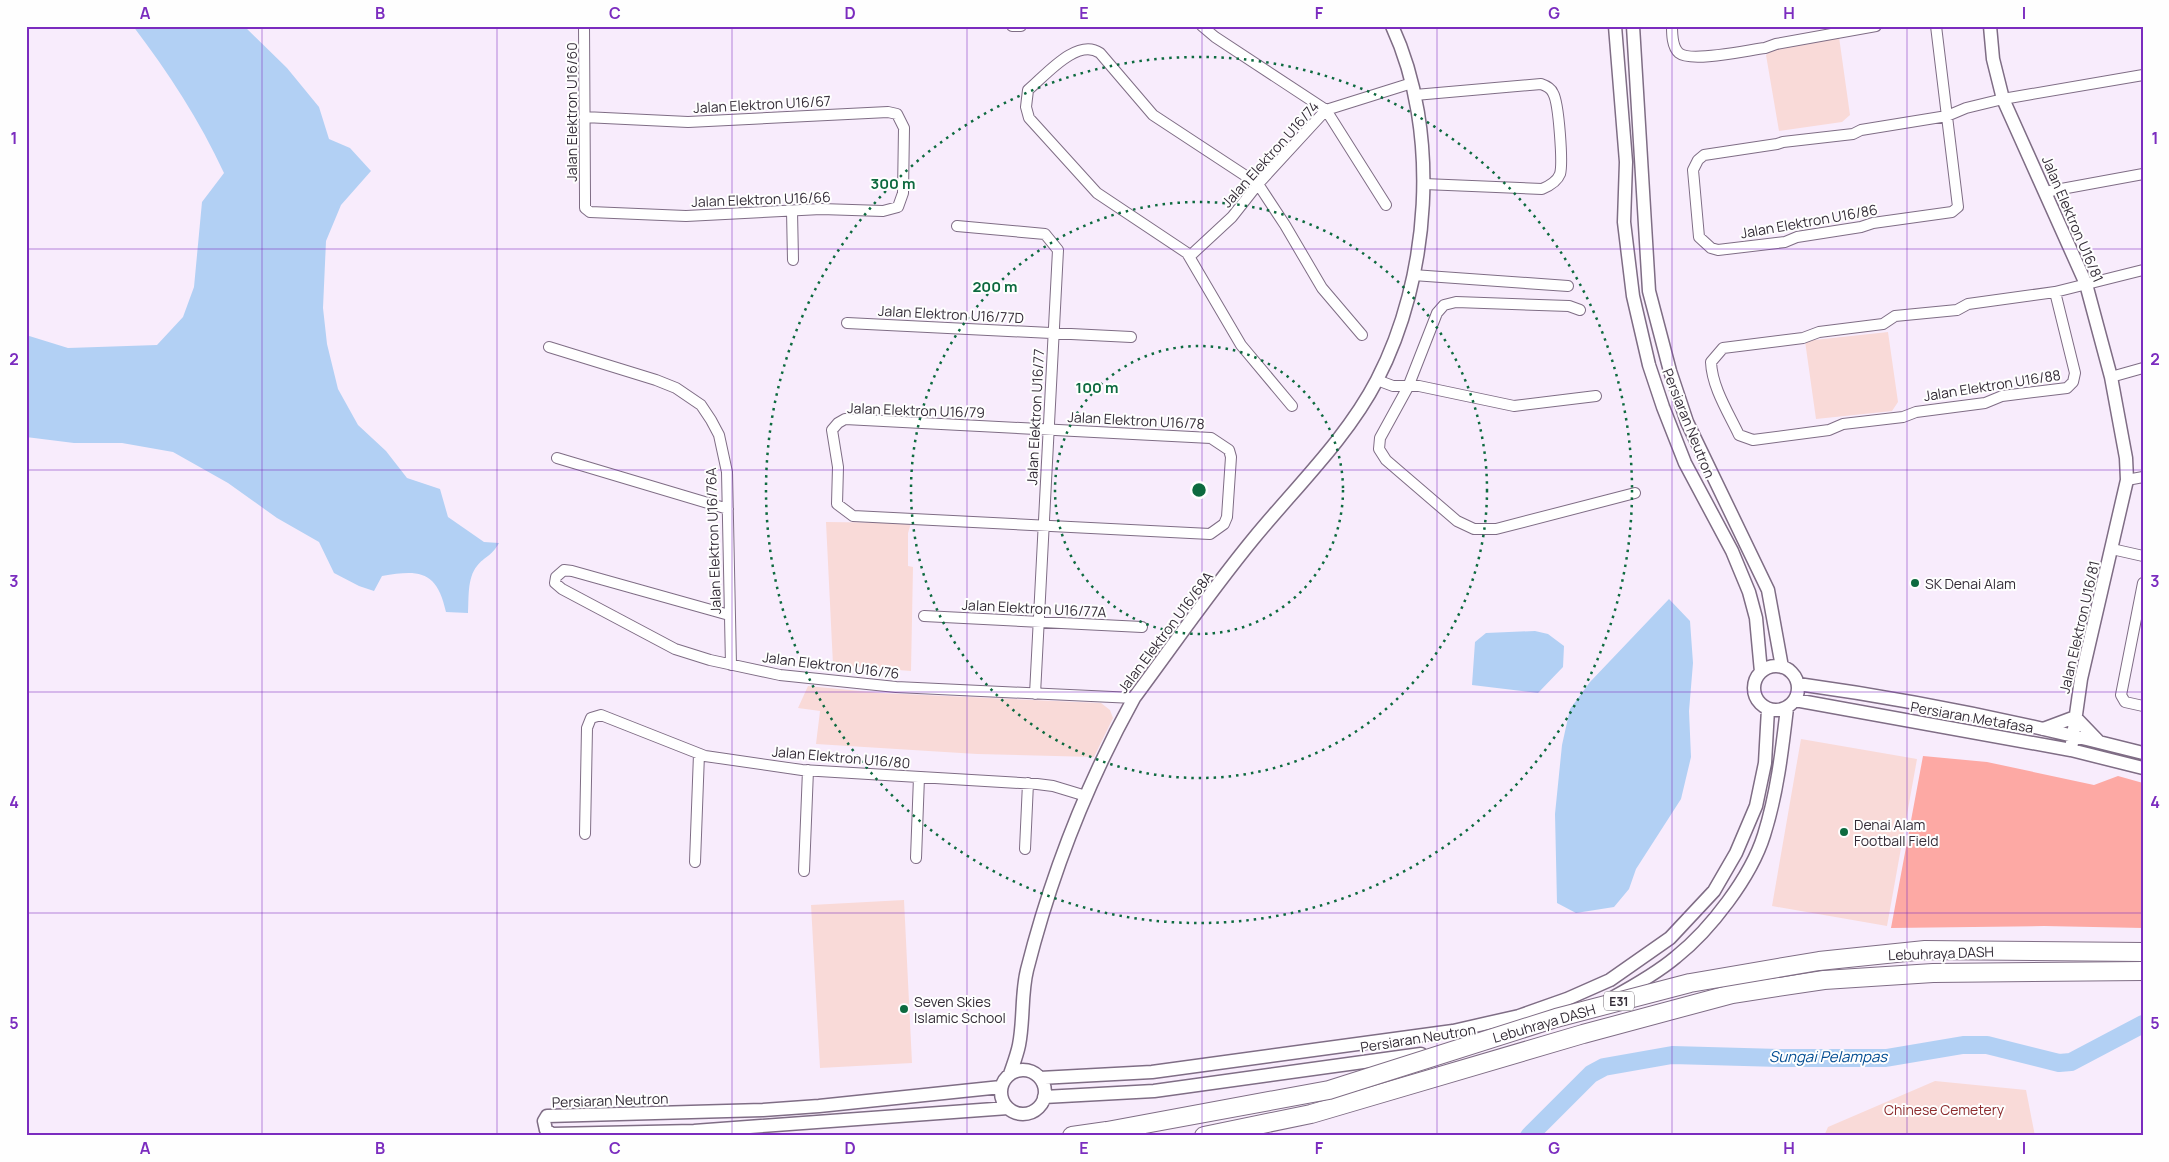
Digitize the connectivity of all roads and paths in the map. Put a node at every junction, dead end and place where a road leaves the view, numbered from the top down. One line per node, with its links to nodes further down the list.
1 (584, 26): 17 (street, Jalan Elektron U16/60)
2 (1012, 26): 3 (street)
3 (1022, 26)
4 (1202, 26): 15 (street)
5 (1392, 26): 13 (street, Jalan Elektron U16/68A)
6 (1615, 26): 63 (street, Persiaran Neutron)
7 (1633, 26): 62 (street, Persiaran Neutron)
8 (1672, 26): 9 (street)
9 (1876, 26)
10 (1936, 26): 16 (street)
11 (1990, 26): 14 (street, Jalan Elektron U16/81)
12 (2143, 75): 14 (street, Jalan Elektron U16/86)
13 (1413, 89): 15 (street, Jalan Elektron U16/74); 21 (street, Jalan Elektron U16/68A); 21 (street, Jalan Elektron U16/74)
14 (2003, 99): 16 (street, Jalan Elektron U16/86); 22 (street, Jalan Elektron U16/81)
15 (1326, 110): 20 (street, Jalan Elektron U16/74); 24 (street)
16 (1947, 116): 16 (street, Jalan Elektron U16/86)
17 (584, 117): 18 (street, Jalan Elektron U16/67); 23 (street, Jalan Elektron U16/60)
18 (904, 156): 25 (street, Jalan Elektron U16/66)
19 (2143, 174): 22 (street)
20 (1258, 184): 27 (street, Jalan Elektron U16/74); 27 (street); 37 (street)
21 (1424, 184): 30 (street, Jalan Elektron U16/68A)
22 (2045, 192): 31 (street, Jalan Elektron U16/81)
23 (584, 197): 25 (street, Jalan Elektron U16/66)
24 (1386, 205)
25 (792, 211): 28 (street)
26 (957, 226): 36 (street, Jalan Elektron U16/77)
27 (1190, 256): 45 (street)
28 (793, 260)
29 (2143, 270): 31 (street)
30 (1413, 275): 32 (street); 42 (street, Jalan Elektron U16/68A)
31 (2086, 284): 33 (street); 41 (street, Jalan Elektron U16/81)
32 (1568, 286)
33 (2055, 292): 33 (street, Jalan Elektron U16/88)
34 (1580, 310): 43 (street)
35 (847, 323): 36 (street, Jalan Elektron U16/77D)
36 (1053, 333): 38 (street, Jalan Elektron U16/77D); 46 (street, Jalan Elektron U16/77)
37 (1362, 335)
38 (1131, 337)
39 (549, 347): 51 (street, Jalan Elektron U16/76A)
40 (2143, 368): 41 (street)
41 (2111, 377): 49 (street, Jalan Elektron U16/81)
42 (1377, 380): 43 (street); 66 (street, Jalan Elektron U16/68A)
43 (1408, 386): 44 (street); 50 (street)
44 (1596, 396)
45 (1292, 406)
46 (1049, 430): 52 (street, Jalan Elektron U16/77); 52 (street, Jalan Elektron U16/78); 52 (street, Jalan Elektron U16/79)
47 (557, 458): 51 (street)
48 (2143, 477): 49 (street)
49 (2127, 480): 53 (street, Jalan Elektron U16/81)
50 (1635, 493)
51 (728, 509): 57 (street, Jalan Elektron U16/76A)
52 (1044, 526): 59 (street, Jalan Elektron U16/77)
53 (2112, 549): 54 (street); 70 (street, Jalan Elektron U16/81)
54 (2139, 555): 55 (street)
55 (2143, 566)
56 (2143, 582): 68 (street)
57 (729, 615): 61 (street, Jalan Elektron U16/76A); 61 (street, Jalan Elektron U16/76)
58 (924, 616): 59 (street, Jalan Elektron U16/77A)
59 (1039, 622): 60 (street, Jalan Elektron U16/77A); 65 (street, Jalan Elektron U16/77)
60 (1142, 627)
61 (731, 665): 65 (street, Jalan Elektron U16/76)
62 (1782, 667): 63 (street); 64 (street)
63 (1761, 672): 69 (street)
64 (1798, 684): 67 (street); 71 (street, Persiaran Metafasa)
65 (1035, 694): 66 (street, Jalan Elektron U16/76)
66 (1134, 698): 81 (street, Jalan Elektron U16/68A)
67 (1791, 704): 69 (street); 74 (street, Persiaran Metafasa); 93 (street, Persiaran Neutron)
68 (2143, 706)
69 (1768, 709): 91 (street, Persiaran Neutron)
70 (2075, 717): 71 (street); 72 (street, Jalan Elektron U16/81); 73 (street)
71 (2043, 729): 72 (street, Persiaran Metafasa)
72 (2072, 735): 73 (street, Persiaran Metafasa); 74 (street, Jalan Elektron U16/81)
73 (2099, 742): 75 (street, Persiaran Metafasa)
74 (2071, 750): 77 (street, Persiaran Metafasa)
75 (2143, 753)
76 (699, 754): 78 (street, Jalan Elektron U16/80); 82 (street, Jalan Elektron U16/80); 85 (street)
77 (2143, 768)
78 (808, 770): 79 (street, Jalan Elektron U16/80); 86 (street)
79 (919, 777): 80 (street, Jalan Elektron U16/80); 84 (street)
80 (1028, 784): 81 (street, Jalan Elektron U16/80); 83 (street)
81 (1086, 796): 89 (street, Jalan Elektron U16/68A)
82 (585, 834)
83 (1024, 849)
84 (916, 858)
85 (695, 862)
86 (804, 871)
87 (2143, 952): 95 (highway, Lebuhraya DASH / E31, bridge)
88 (2143, 971): 96 (highway, Lebuhraya DASH / E31)
89 (1019, 1046): 90 (street, Jalan Elektron U16/68A); 91 (street)
90 (1010, 1074): 91 (street); 92 (street)
91 (1035, 1075): 93 (street)
92 (1001, 1087): 94 (street); 94 (street, Persiaran Neutron)
93 (1044, 1097): 94 (street)
94 (1008, 1108)
95 (1072, 1136)
96 (1204, 1136)

